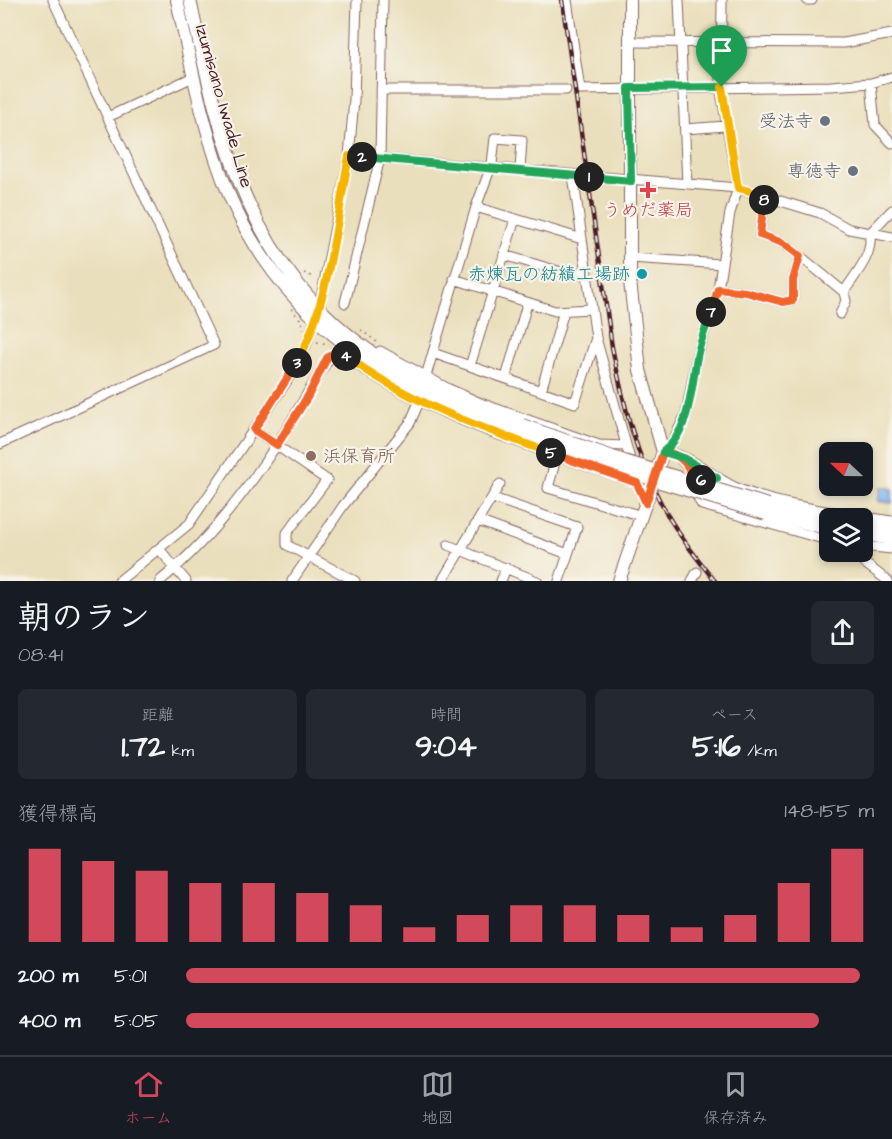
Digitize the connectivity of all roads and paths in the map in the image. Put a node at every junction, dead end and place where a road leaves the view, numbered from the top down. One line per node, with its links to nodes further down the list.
1 (53, 0): 24 (street)
2 (177, 0): 16 (main road, Izumisano Iwade Line)
3 (190, 0): 56 (main road, Izumisano Iwade Line)
4 (357, 0): 28 (street)
5 (383, 0): 22 (street)
6 (567, 0): 20 (street)
7 (630, 0): 14 (main road)
8 (679, 0): 13 (street)
9 (722, 0): 15 (street)
10 (807, 0): 11 (street)
11 (812, 0)
12 (892, 34): 15 (street)
13 (678, 41): 14 (street); 15 (street); 21 (street)
14 (630, 42): 20 (main road)
15 (721, 43): 19 (street)
16 (194, 77): 24 (street); 60 (main road, Izumisano Iwade Line)
17 (892, 77): 18 (street)
18 (871, 83): 19 (street); 27 (street)
19 (722, 87): 21 (street); 25 (street)
20 (629, 88): 21 (street); 33 (main road)
21 (682, 88): 26 (street)
22 (381, 90): 23 (street); 29 (street)
23 (566, 90)
24 (108, 117): 74 (street)
25 (726, 126): 26 (street); 35 (street)
26 (685, 129): 34 (street)
27 (892, 143)
28 (349, 156): 29 (street); 56 (street)
29 (380, 159): 30 (street); 54 (street)
30 (490, 167): 31 (street); 31 (street); 37 (street)
31 (520, 170): 32 (street)
32 (573, 175): 33 (street); 42 (street)
33 (631, 181): 34 (street); 45 (main road)
34 (687, 184): 35 (street)
35 (738, 188): 36 (street); 46 (street)
36 (765, 195): 40 (street); 44 (street)
37 (476, 207): 39 (street); 50 (street)
38 (892, 210): 40 (street)
39 (515, 219): 42 (street); 43 (street)
40 (869, 234): 41 (street); 53 (street)
41 (892, 237)
42 (582, 239): 48 (street)
43 (504, 255): 48 (street); 52 (street)
44 (800, 256): 51 (street); 53 (street)
45 (630, 258): 46 (street); 77 (main road)
46 (722, 264): 51 (street)
47 (300, 270): 49 (path)
48 (587, 272): 57 (street)
49 (311, 276)
50 (454, 279): 52 (street); 65 (street)
51 (718, 289): 77 (street)
52 (493, 292): 55 (street); 67 (street)
53 (844, 292): 59 (street)
54 (345, 303)
55 (527, 304): 58 (street); 69 (street)
56 (319, 308): 60 (street); 61 (main road, Izumisano Iwade Line)
57 (591, 309): 58 (street); 62 (street)
58 (564, 311): 70 (street)
59 (840, 314)
60 (315, 321): 72 (main road, Izumisano Iwade Line); 73 (street)
61 (352, 330): 64 (path); 68 (street); 72 (main road, Izumisano Iwade Line)
62 (596, 338): 70 (street); 76 (street)
63 (313, 342): 66 (path)
64 (386, 349)
65 (433, 353): 67 (street); 68 (street)
66 (342, 354): 71 (street); 75 (street)
67 (470, 366): 69 (street)
68 (426, 376): 76 (street)
69 (506, 378): 70 (street)
70 (541, 391)
71 (419, 402): 78 (street); 105 (street)
72 (520, 429): 87 (main road, Izumisano Iwade Line, bridge)
73 (254, 430): 75 (street); 102 (street)
74 (0, 444)
75 (277, 445): 105 (street); 108 (street)
76 (625, 446): 81 (street)
77 (663, 452): 79 (street); 86 (main road)
78 (556, 455): 81 (street); 88 (street)
79 (677, 455): 80 (street); 83 (street)
80 (717, 478): 83 (street); 84 (street)
81 (637, 483): 86 (street)
82 (500, 484): 85 (street)
83 (695, 485): 90 (street)
84 (746, 492): 90 (street); 91 (street)
85 (493, 498): 92 (street); 104 (street)
86 (646, 503): 88 (main road)
87 (767, 510): 89 (main road, Izumisano Iwade Line); 93 (main road, Izumisano Iwade Line)
88 (642, 516): 118 (main road)
89 (819, 517)
90 (744, 518): 97 (street)
91 (892, 521)
92 (478, 522): 103 (street); 104 (street)
93 (819, 526)
94 (873, 527): 95 (main road)
95 (892, 530)
96 (873, 536): 98 (main road)
97 (819, 538)
98 (892, 539)
99 (448, 545): 103 (street)
100 (873, 547): 101 (street)
101 (892, 549)
102 (160, 550): 108 (street); 109 (street)
103 (461, 550): 107 (street); 114 (street)
104 (568, 554): 117 (street)
105 (309, 557): 112 (street); 113 (street)
106 (863, 562): 119 (street)
107 (506, 568): 115 (street); 116 (street)
108 (175, 569): 110 (street); 111 (street)
109 (119, 581)
110 (160, 581)
111 (186, 581)
112 (292, 581)
113 (355, 581)
114 (442, 581)
115 (501, 581)
116 (537, 581)
117 (559, 581)
118 (619, 581)
119 (888, 581)

